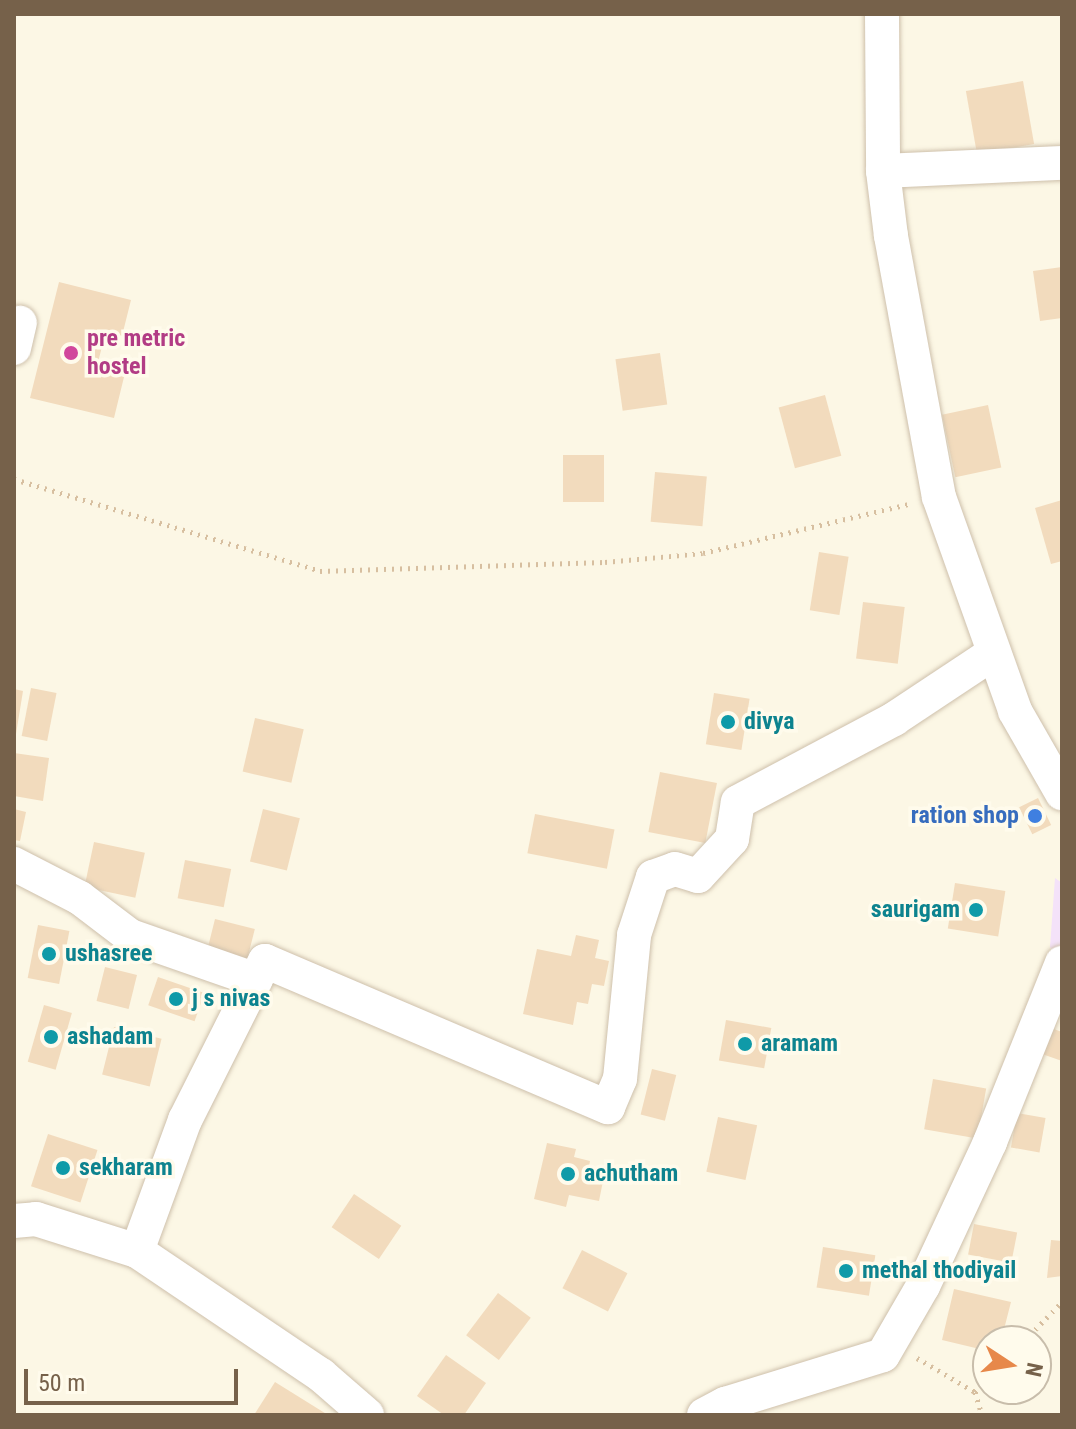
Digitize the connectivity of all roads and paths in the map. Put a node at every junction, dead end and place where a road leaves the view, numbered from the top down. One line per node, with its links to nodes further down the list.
1 (882, 14): 3 (street)
2 (1062, 163): 3 (street)
3 (883, 171): 5 (street)
4 (14, 479): 5 (path)
5 (939, 497): 6 (street)
6 (992, 654): 7 (street); 10 (street)
7 (1062, 793)
8 (14, 864): 10 (street)
9 (1062, 963): 15 (street)
10 (256, 980): 12 (street)
11 (14, 1221): 12 (street)
12 (137, 1251): 17 (street)
13 (1062, 1302): 14 (path)
14 (1040, 1325)
15 (892, 1343): 16 (path); 18 (street)
16 (972, 1390)
17 (367, 1415)
18 (704, 1415)

